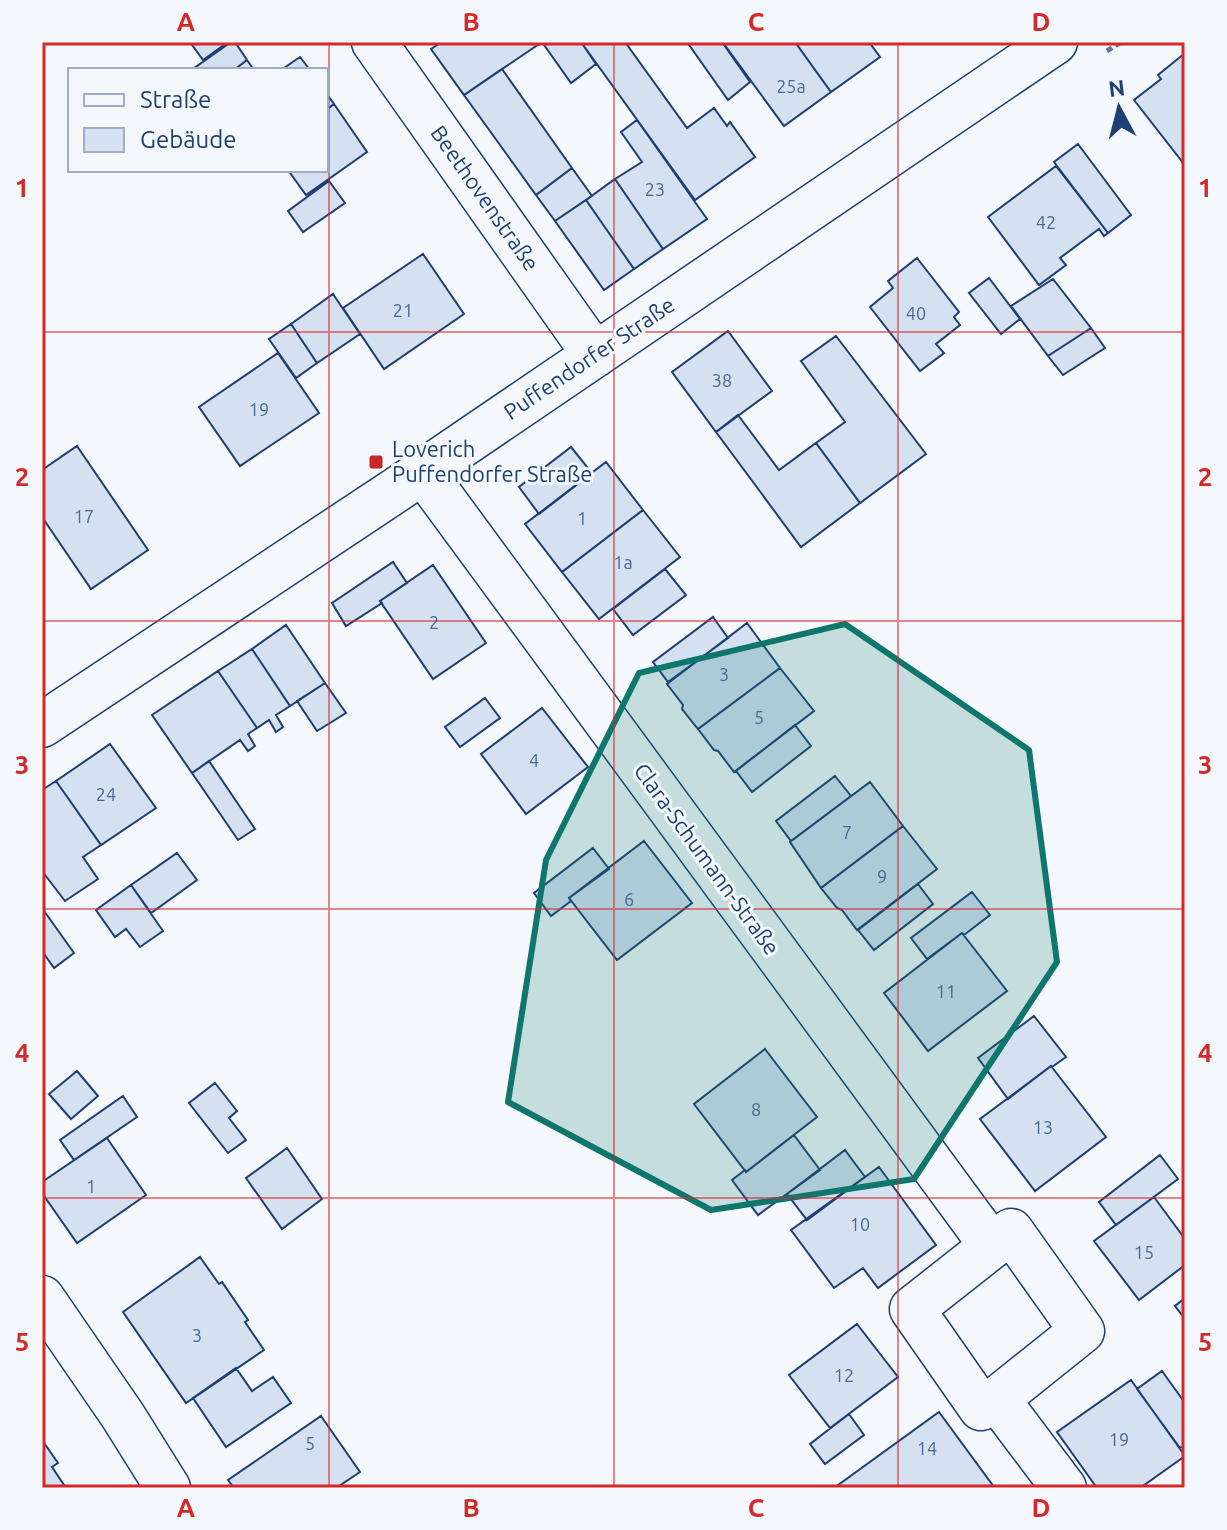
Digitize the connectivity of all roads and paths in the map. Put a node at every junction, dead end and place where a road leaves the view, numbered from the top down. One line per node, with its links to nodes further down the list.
1 (374, 42): 3 (street, Beethovenstraße)
2 (1055, 42): 3 (street, Puffendorfer Straße)
3 (595, 355): 4 (street, Puffendorfer Straße)
4 (423, 472): 5 (street, Puffendorfer Straße); 6 (street, Clara-Schumann-Straße)
5 (42, 725)
6 (992, 1246): 8 (street); 8 (street)
7 (42, 1298): 9 (street)
8 (997, 1399): 10 (street)
9 (168, 1488)
10 (1064, 1488)

